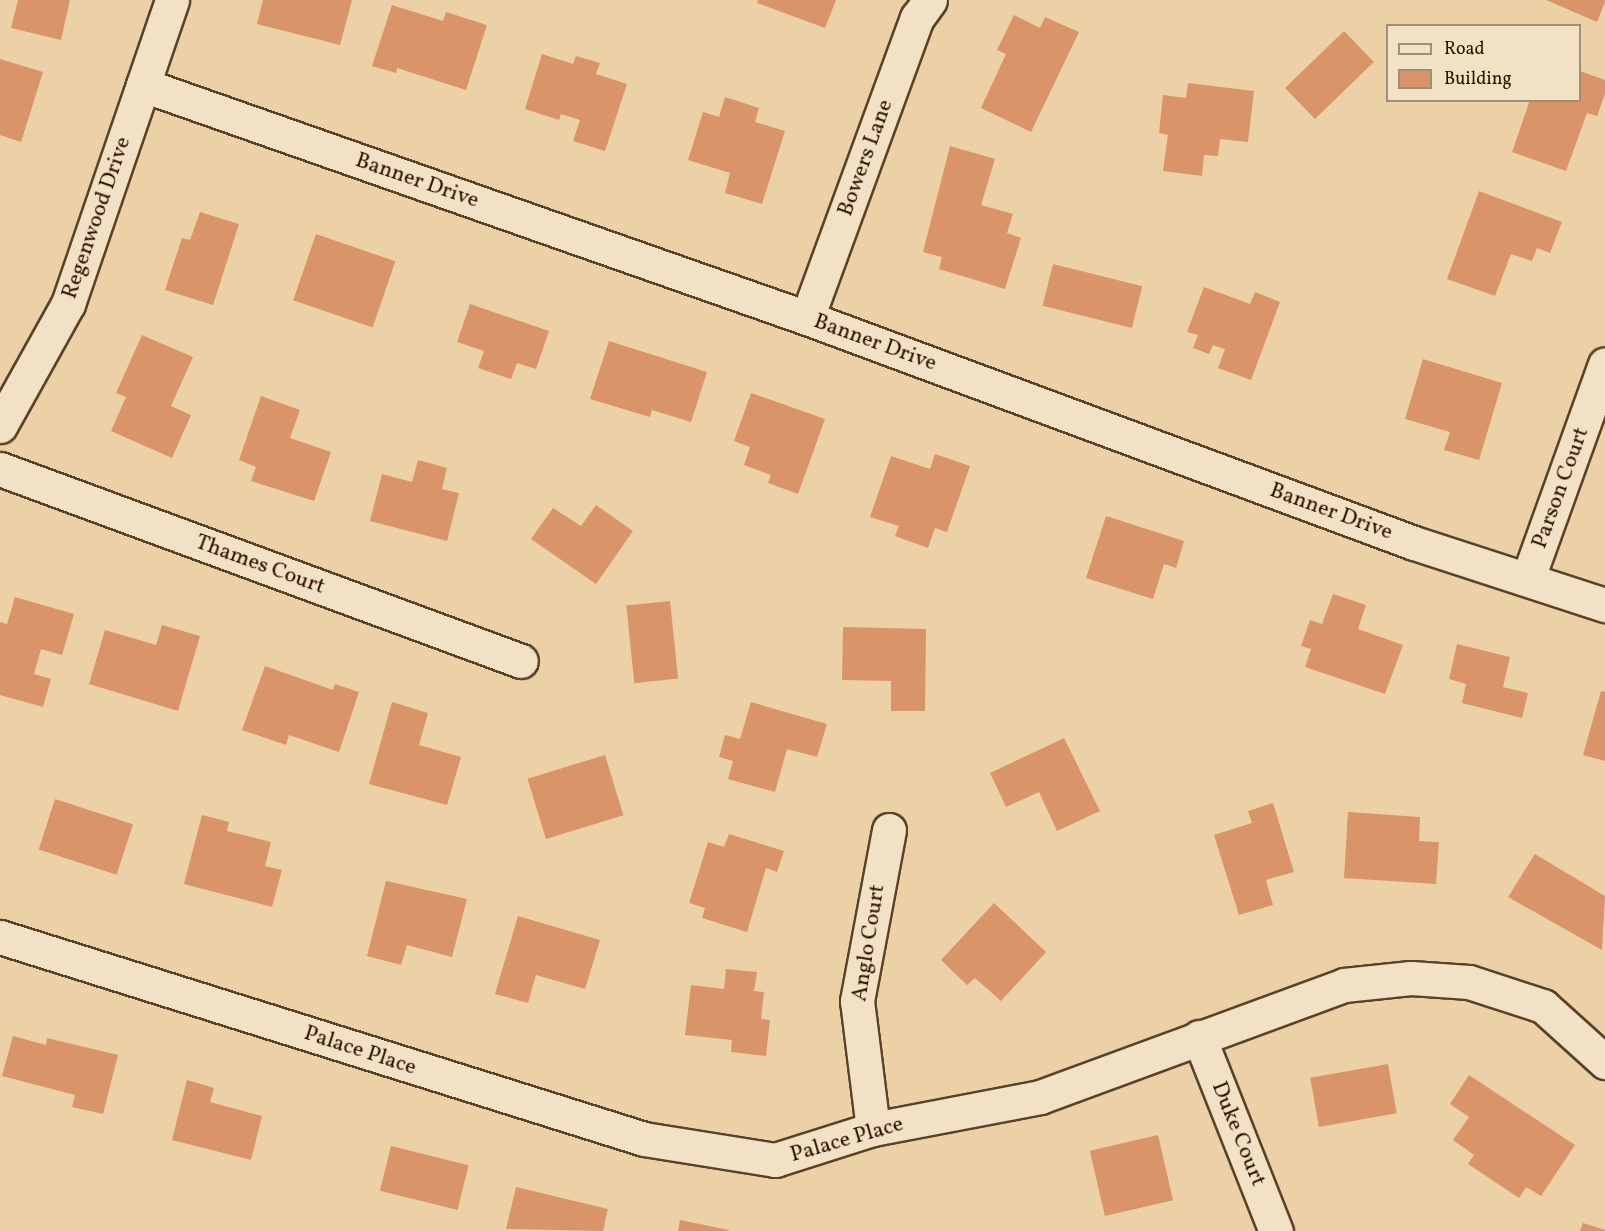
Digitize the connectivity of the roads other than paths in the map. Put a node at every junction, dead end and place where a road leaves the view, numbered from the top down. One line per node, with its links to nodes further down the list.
1 (172, 0): 3 (street, Regenwood Drive)
2 (930, 0): 4 (street, Bowers Lane)
3 (143, 85): 4 (street, Banner Drive); 6 (street, Regenwood Drive)
4 (807, 318): 8 (street, Banner Drive)
5 (1605, 364): 8 (street, Parson Court)
6 (0, 426)
7 (0, 469): 10 (street, Thames Court)
8 (1528, 578): 9 (street, Banner Drive)
9 (1605, 605)
10 (521, 661)
11 (889, 830): 15 (street, Anglo Court)
12 (0, 937): 15 (street, Palace Place)
13 (1199, 1037): 14 (street, Palace Place); 15 (street, Palace Place); 16 (street, Duke Court)
14 (1605, 1062)
15 (873, 1129)
16 (1276, 1231)

